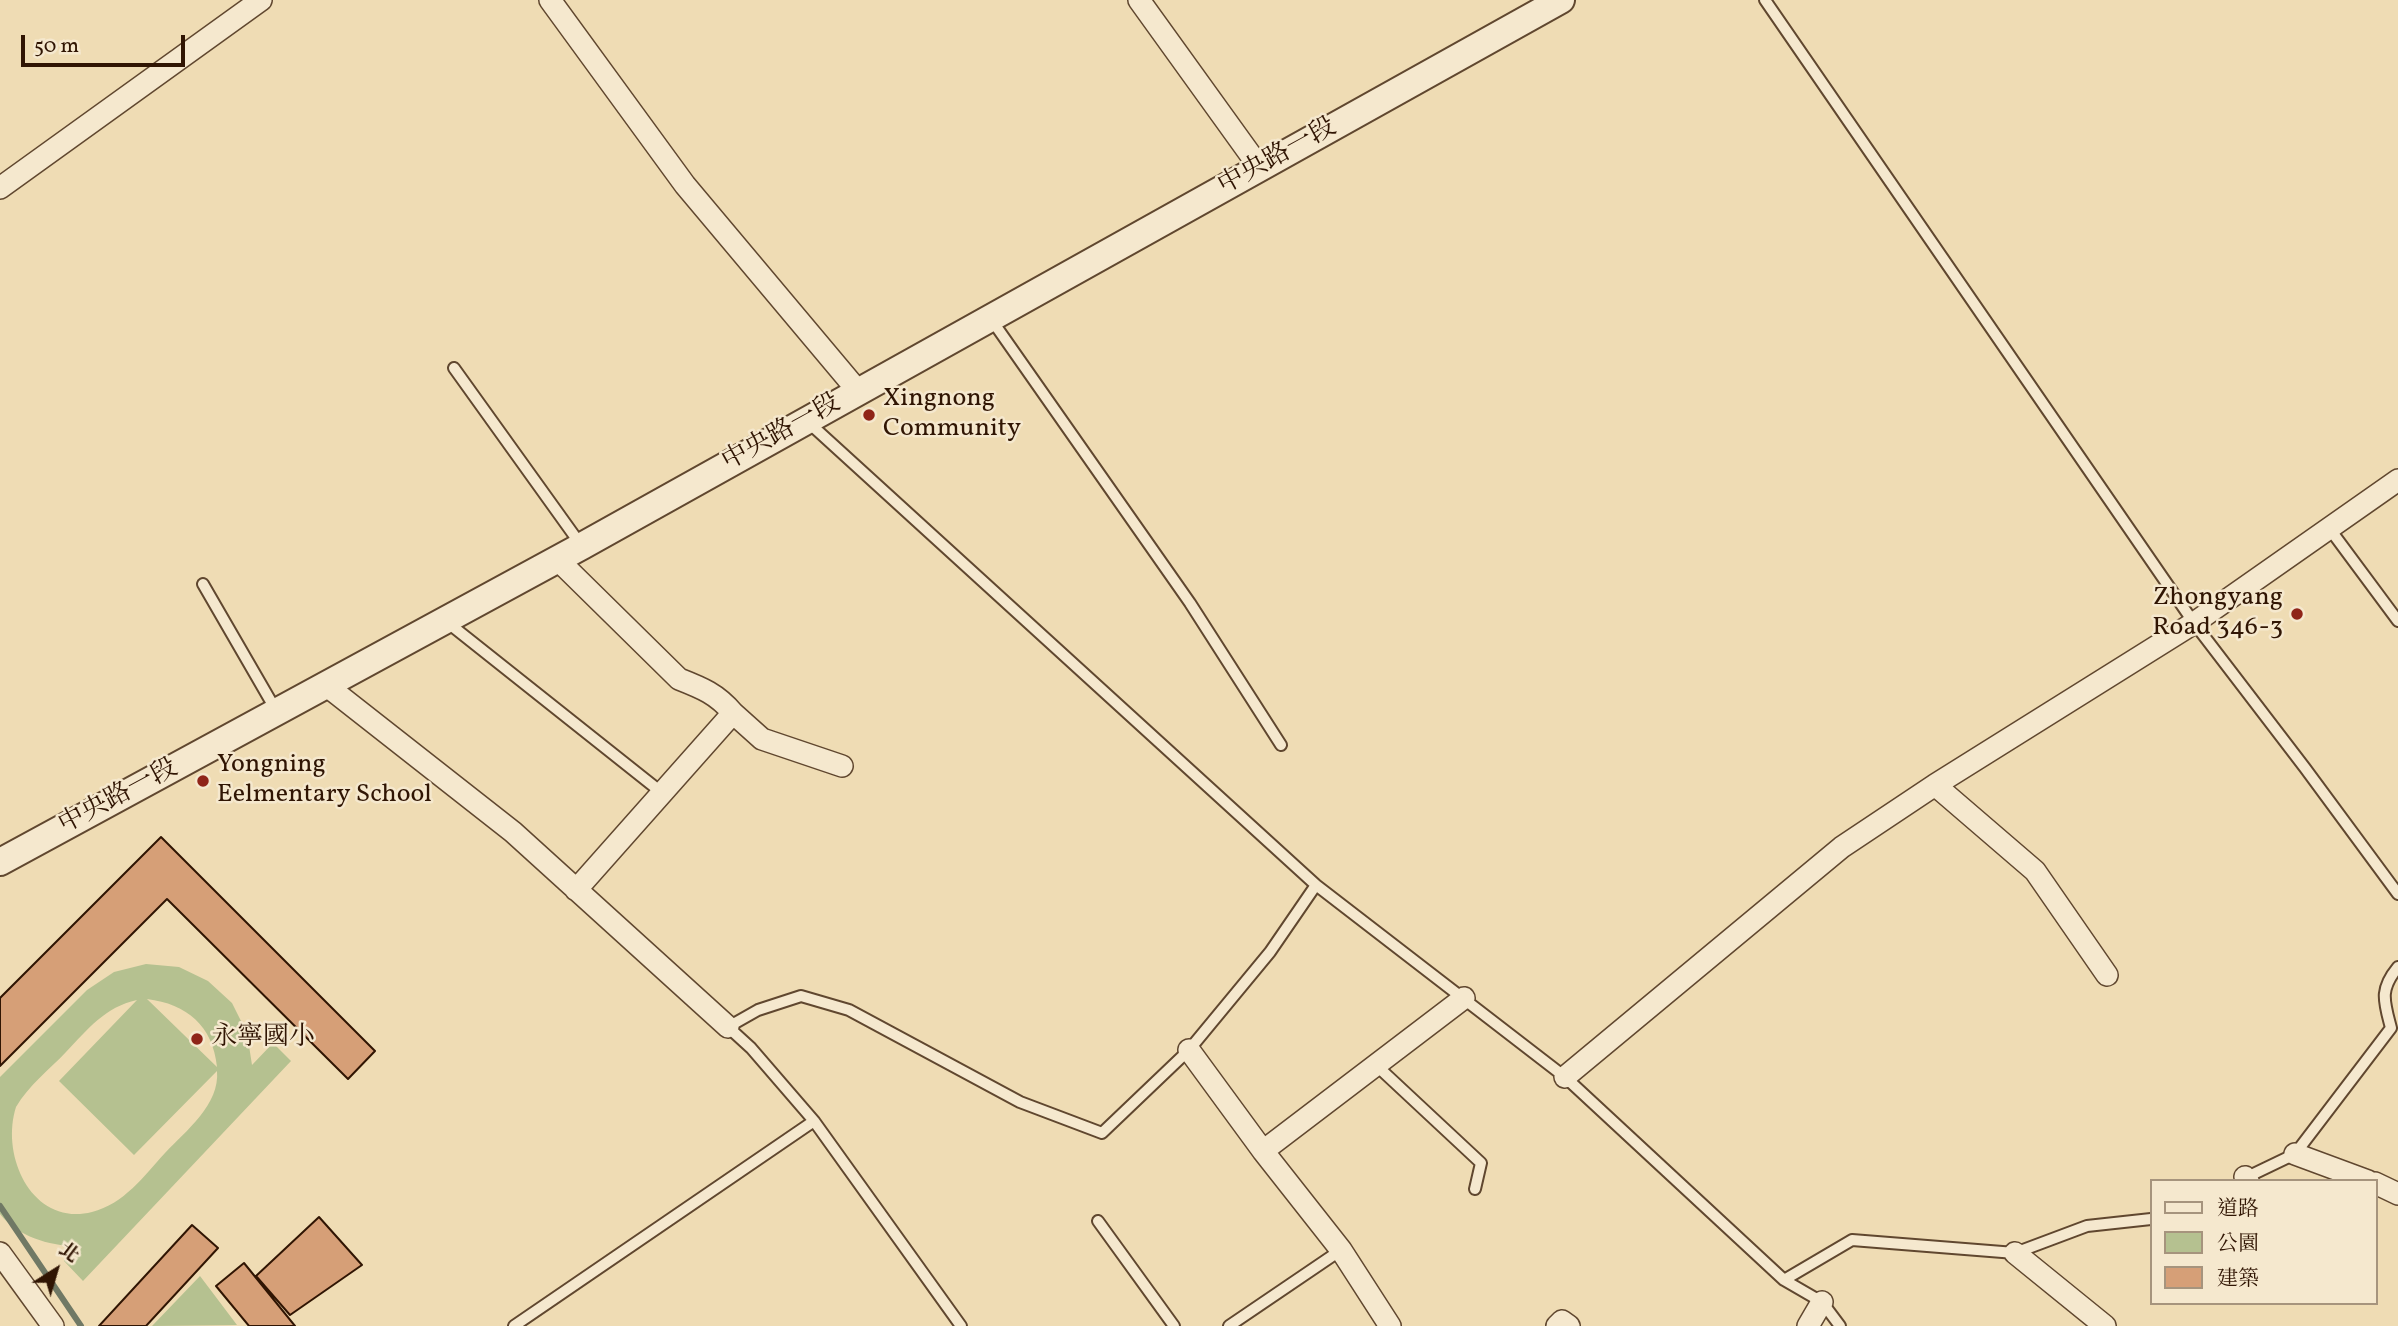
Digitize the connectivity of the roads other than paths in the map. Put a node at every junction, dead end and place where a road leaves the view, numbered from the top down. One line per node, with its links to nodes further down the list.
1 (261, 0): 7 (street)
2 (550, 0): 10 (street)
3 (1139, 0): 6 (street)
4 (1561, 0): 6 (street, 中央路一段)
5 (1765, 0): 19 (lane)
6 (1260, 168): 8 (street, 中央路一段)
7 (0, 188)
8 (989, 317): 10 (street, 中央路一段); 23 (lane)
9 (454, 368): 14 (lane)
10 (858, 391): 11 (street, 中央路一段)
11 (806, 420): 14 (street, 中央路一段); 28 (lane)
12 (2398, 480): 13 (street)
13 (2329, 528): 18 (lane); 19 (street)
14 (582, 546): 15 (street, 中央路一段)
15 (557, 559): 17 (street, 中央路一段); 22 (street)
16 (203, 584): 21 (lane)
17 (445, 620): 20 (street, 中央路一段); 26 (lane)
18 (2398, 621)
19 (2193, 623): 25 (street); 30 (lane)
20 (327, 686): 21 (street, 中央路一段); 29 (street)
21 (277, 712): 27 (street, 中央路一段)
22 (733, 713): 24 (street); 26 (street)
23 (1281, 745)
24 (842, 766)
25 (1935, 785): 32 (street); 37 (street)
26 (661, 792): 29 (street)
27 (0, 862)
28 (1316, 885): 33 (lane); 35 (lane)
29 (576, 890): 34 (street)
30 (2398, 894)
31 (2398, 967): 40 (lane)
32 (2107, 975)
33 (1464, 998): 36 (street); 37 (lane)
34 (728, 1027): 35 (lane); 38 (lane)
35 (1189, 1050): 39 (street)
36 (1377, 1066): 39 (street); 44 (lane)
37 (1565, 1077): 51 (lane)
38 (814, 1121): 54 (lane); 55 (lane)
39 (1263, 1151): 48 (street)
40 (2295, 1154): 41 (lane); 42 (street)
41 (2245, 1179)
42 (2363, 1179)
43 (2377, 1185): 45 (street)
44 (1475, 1189)
45 (2398, 1194)
46 (2150, 1219): 50 (lane)
47 (1098, 1221): 56 (lane)
48 (1341, 1250): 57 (lane); 58 (street)
49 (0, 1252): 53 (street)
50 (2015, 1254): 51 (lane); 63 (street)
51 (1784, 1280): 52 (lane)
52 (1822, 1302): 61 (street); 62 (lane)
53 (53, 1326)
54 (514, 1326)
55 (961, 1326)
56 (1174, 1326)
57 (1228, 1326)
58 (1391, 1326)
59 (1558, 1326): 60 (street)
60 (1569, 1326)
61 (1808, 1326)
62 (1840, 1326)
63 (2105, 1326)

